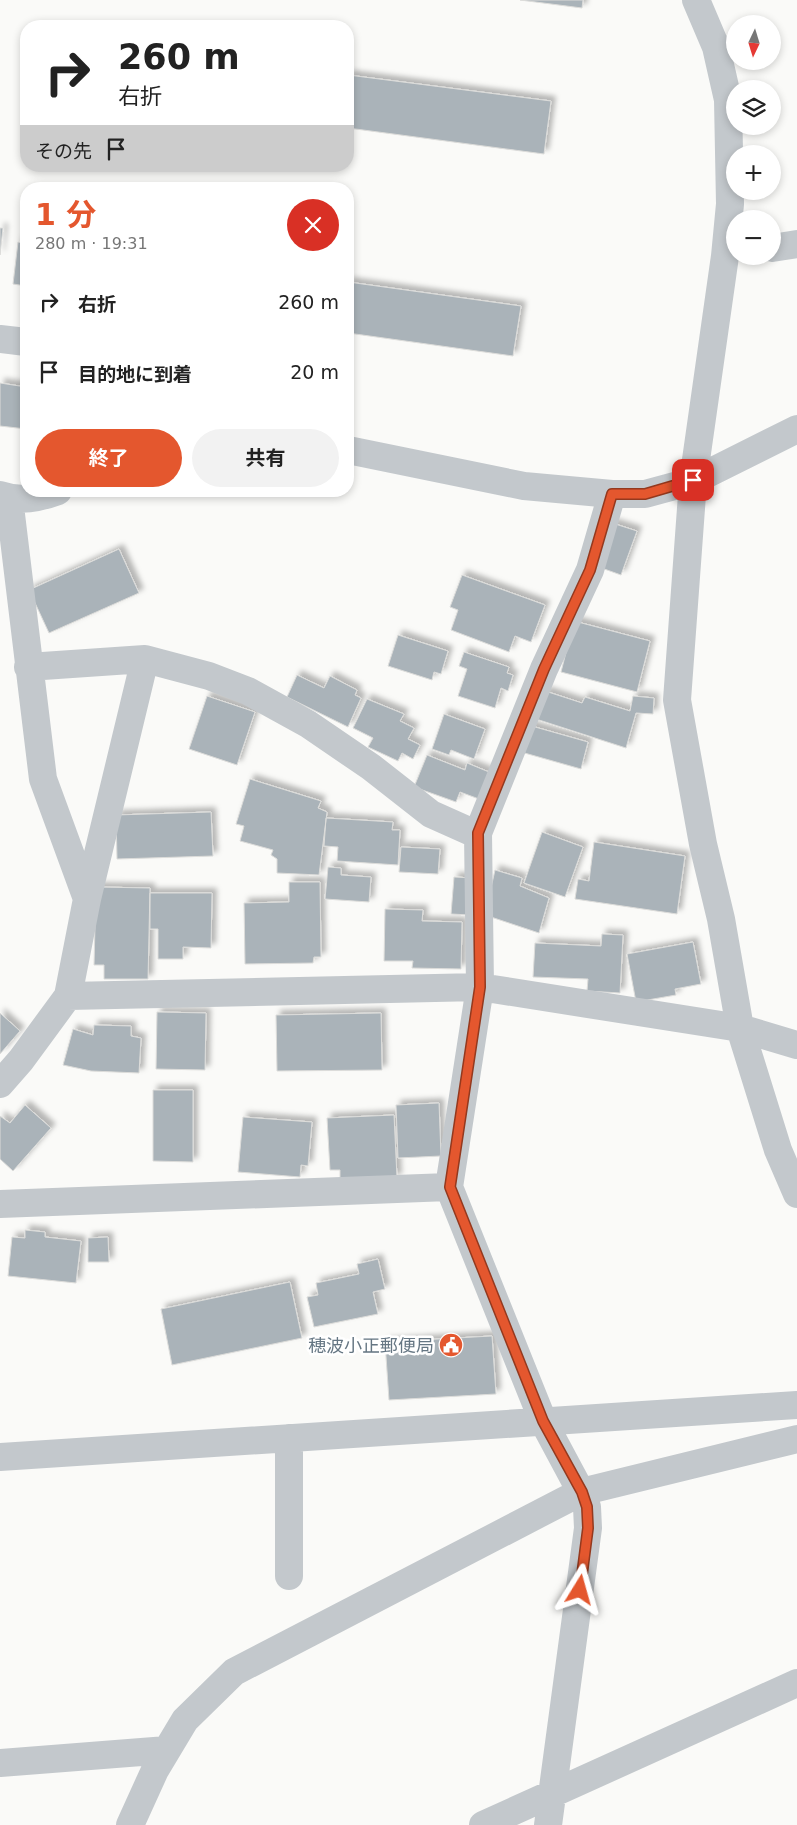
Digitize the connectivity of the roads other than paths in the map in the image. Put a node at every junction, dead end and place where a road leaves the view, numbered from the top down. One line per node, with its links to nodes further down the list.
1 (696, 0): 2 (street)
2 (731, 210)
3 (797, 244): 4 (street)
4 (781, 247)
5 (728, 265): 10 (street)
6 (0, 339): 7 (street)
7 (20, 341)
8 (797, 429): 10 (street)
9 (354, 451): 11 (street)
10 (693, 480): 11 (street); 20 (street)
11 (612, 494): 16 (street)
12 (4, 496): 13 (street); 15 (street)
13 (36, 497)
14 (145, 659): 15 (street); 16 (street); 17 (street)
15 (28, 667): 17 (street)
16 (478, 835): 18 (street)
17 (87, 899): 19 (street)
18 (480, 987): 19 (street); 20 (street); 23 (street)
19 (68, 996): 22 (street)
20 (740, 1028): 21 (street); 24 (street)
21 (797, 1045)
22 (0, 1084)
23 (450, 1187): 25 (street); 27 (street)
24 (797, 1194)
25 (0, 1204)
26 (797, 1405): 27 (street)
27 (543, 1421): 28 (street); 31 (street)
28 (289, 1438): 30 (street); 32 (street)
29 (797, 1439): 31 (street)
30 (0, 1458)
31 (582, 1492): 34 (street); 36 (street)
32 (290, 1576)
33 (797, 1683): 36 (street)
34 (167, 1750): 35 (street); 37 (street)
35 (0, 1763)
36 (552, 1796): 38 (street); 39 (street)
37 (130, 1825)
38 (483, 1825)
39 (548, 1825)

